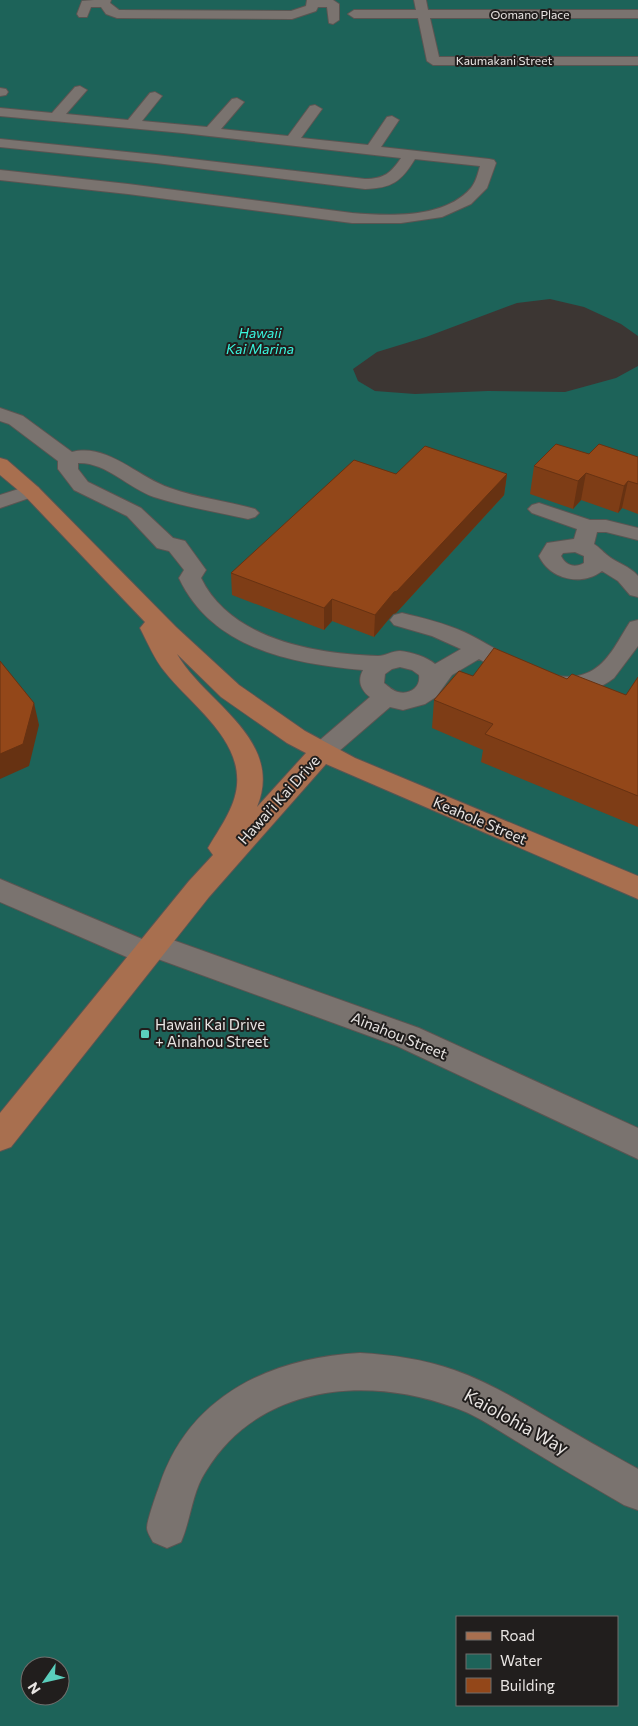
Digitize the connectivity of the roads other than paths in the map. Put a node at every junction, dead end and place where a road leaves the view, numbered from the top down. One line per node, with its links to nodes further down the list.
1 (211, 0): 8 (street)
2 (420, 0): 9 (street, Kaumakani Street)
3 (104, 1): 5 (street); 8 (street)
4 (313, 1): 8 (street); 10 (street)
5 (83, 14)
6 (354, 14): 9 (street, Oomano Place)
7 (638, 14): 9 (street, Oomano Place)
8 (208, 15)
9 (422, 15): 11 (street, Kaumakani Street)
10 (334, 20)
11 (638, 61)
12 (80, 90): 17 (street)
13 (155, 96): 19 (street)
14 (237, 102): 21 (street)
15 (315, 109): 22 (street)
16 (0, 112): 17 (street)
17 (57, 116): 19 (street)
18 (392, 120): 24 (street)
19 (133, 124): 20 (street)
20 (183, 128): 21 (street); 26 (street)
21 (211, 132): 22 (street)
22 (292, 141): 24 (street)
23 (0, 143): 26 (street)
24 (372, 150): 25 (street)
25 (411, 154): 26 (street); 28 (street)
26 (156, 158): 28 (street)
27 (0, 175): 28 (street)
28 (128, 189)
29 (0, 414): 30 (street)
30 (68, 458): 32 (street); 35 (street)
31 (0, 464): 33 (main road, Hawai’i Kai Drive)
32 (150, 488): 35 (street); 37 (street)
33 (31, 491): 34 (street); 41 (main road, Hawai’i Kai Drive)
34 (0, 502)
35 (125, 507): 45 (street)
36 (539, 509): 39 (street)
37 (248, 513)
38 (638, 534): 39 (street)
39 (589, 544): 40 (street)
40 (638, 590)
41 (137, 599): 47 (main road, Hawai’i Kai Drive); 49 (main road)
42 (638, 627): 43 (street)
43 (479, 649): 44 (street); 46 (street)
44 (412, 661): 45 (street); 46 (street)
45 (380, 680): 46 (street); 47 (street)
46 (433, 681)
47 (322, 752): 48 (main road, Keahole Street); 49 (main road, Hawai’i Kai Drive)
48 (638, 888)
49 (200, 889): 51 (main road, Hawai’i Kai Drive)
50 (0, 890): 51 (street, Ainahou Street)
51 (149, 949): 52 (main road, Hawai’i Kai Drive); 53 (street, Ainahou Street)
52 (0, 1137)
53 (638, 1144)
54 (638, 1491): 55 (street, Kaiolohia Way)
55 (167, 1528)

